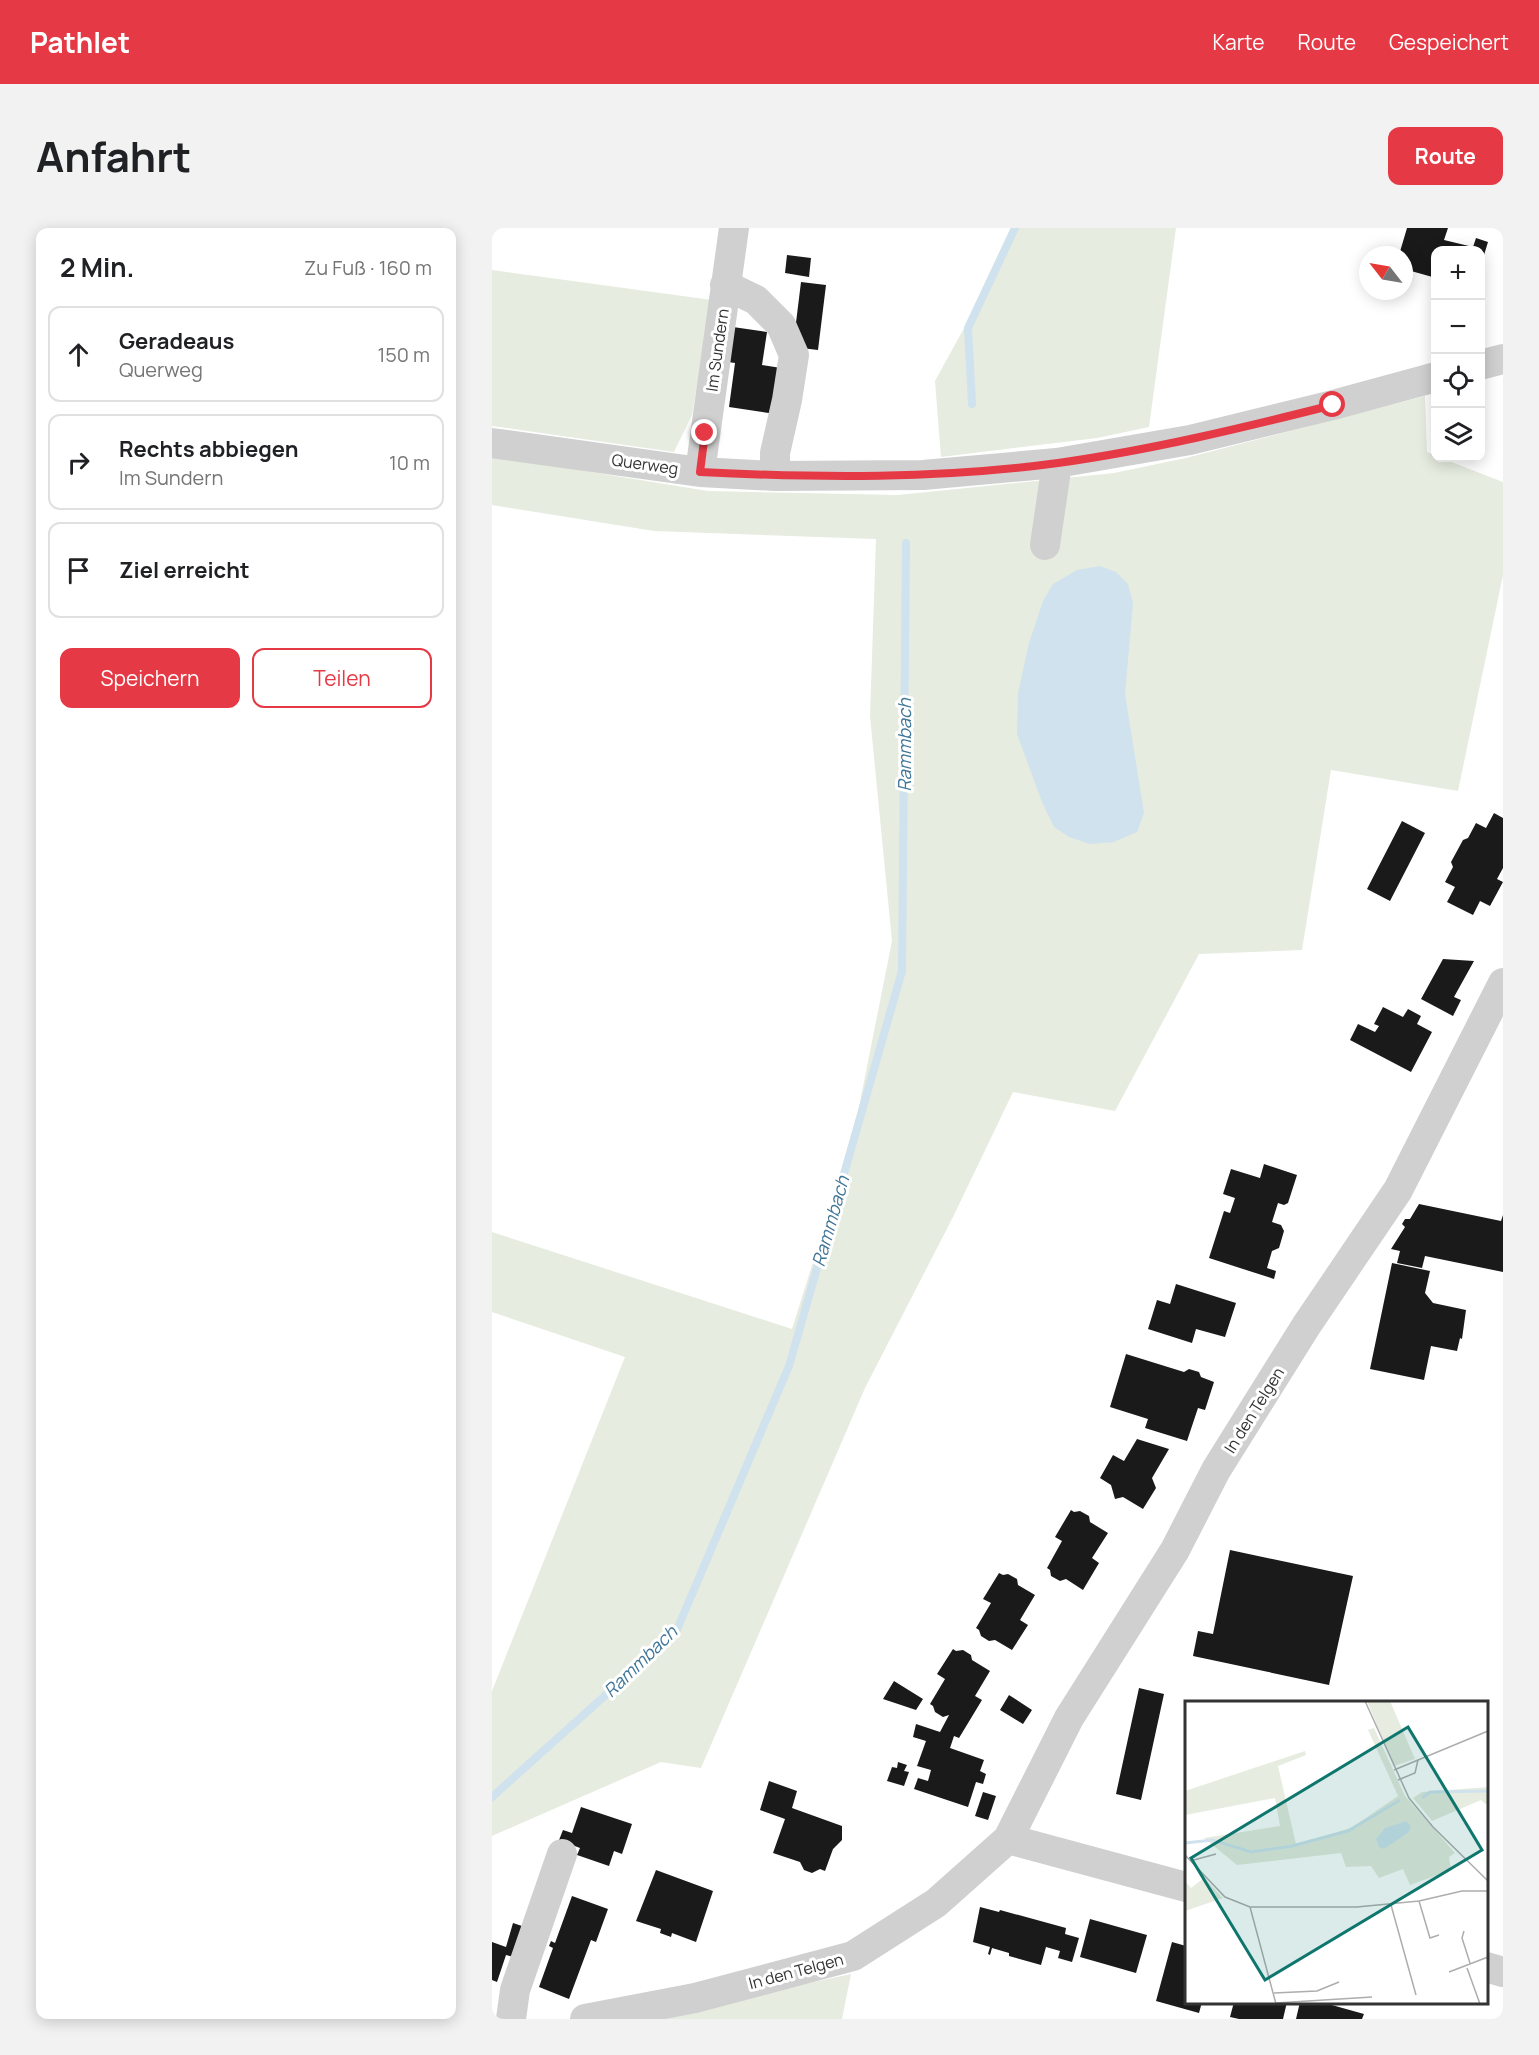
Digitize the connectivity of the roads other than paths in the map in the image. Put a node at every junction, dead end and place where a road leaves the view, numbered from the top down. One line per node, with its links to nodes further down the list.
1 (734, 228): 2 (street, Im Sundern)
2 (725, 285): 8 (street, Im Sundern); 9 (street)
3 (1503, 359): 4 (street)
4 (1485, 364)
5 (1431, 378): 7 (street, Querweg)
6 (492, 443): 8 (street, Querweg)
7 (1057, 463): 9 (street, Querweg); 10 (street)
8 (700, 472): 9 (street, Querweg)
9 (775, 476)
10 (1045, 545)
11 (1503, 983): 12 (street, In den Telgen)
12 (1008, 1839): 14 (street); 18 (street, In den Telgen)
13 (562, 1854): 17 (street)
14 (1185, 1887)
15 (1488, 1968): 16 (street)
16 (1503, 1972)
17 (511, 2019)
18 (585, 2019)

